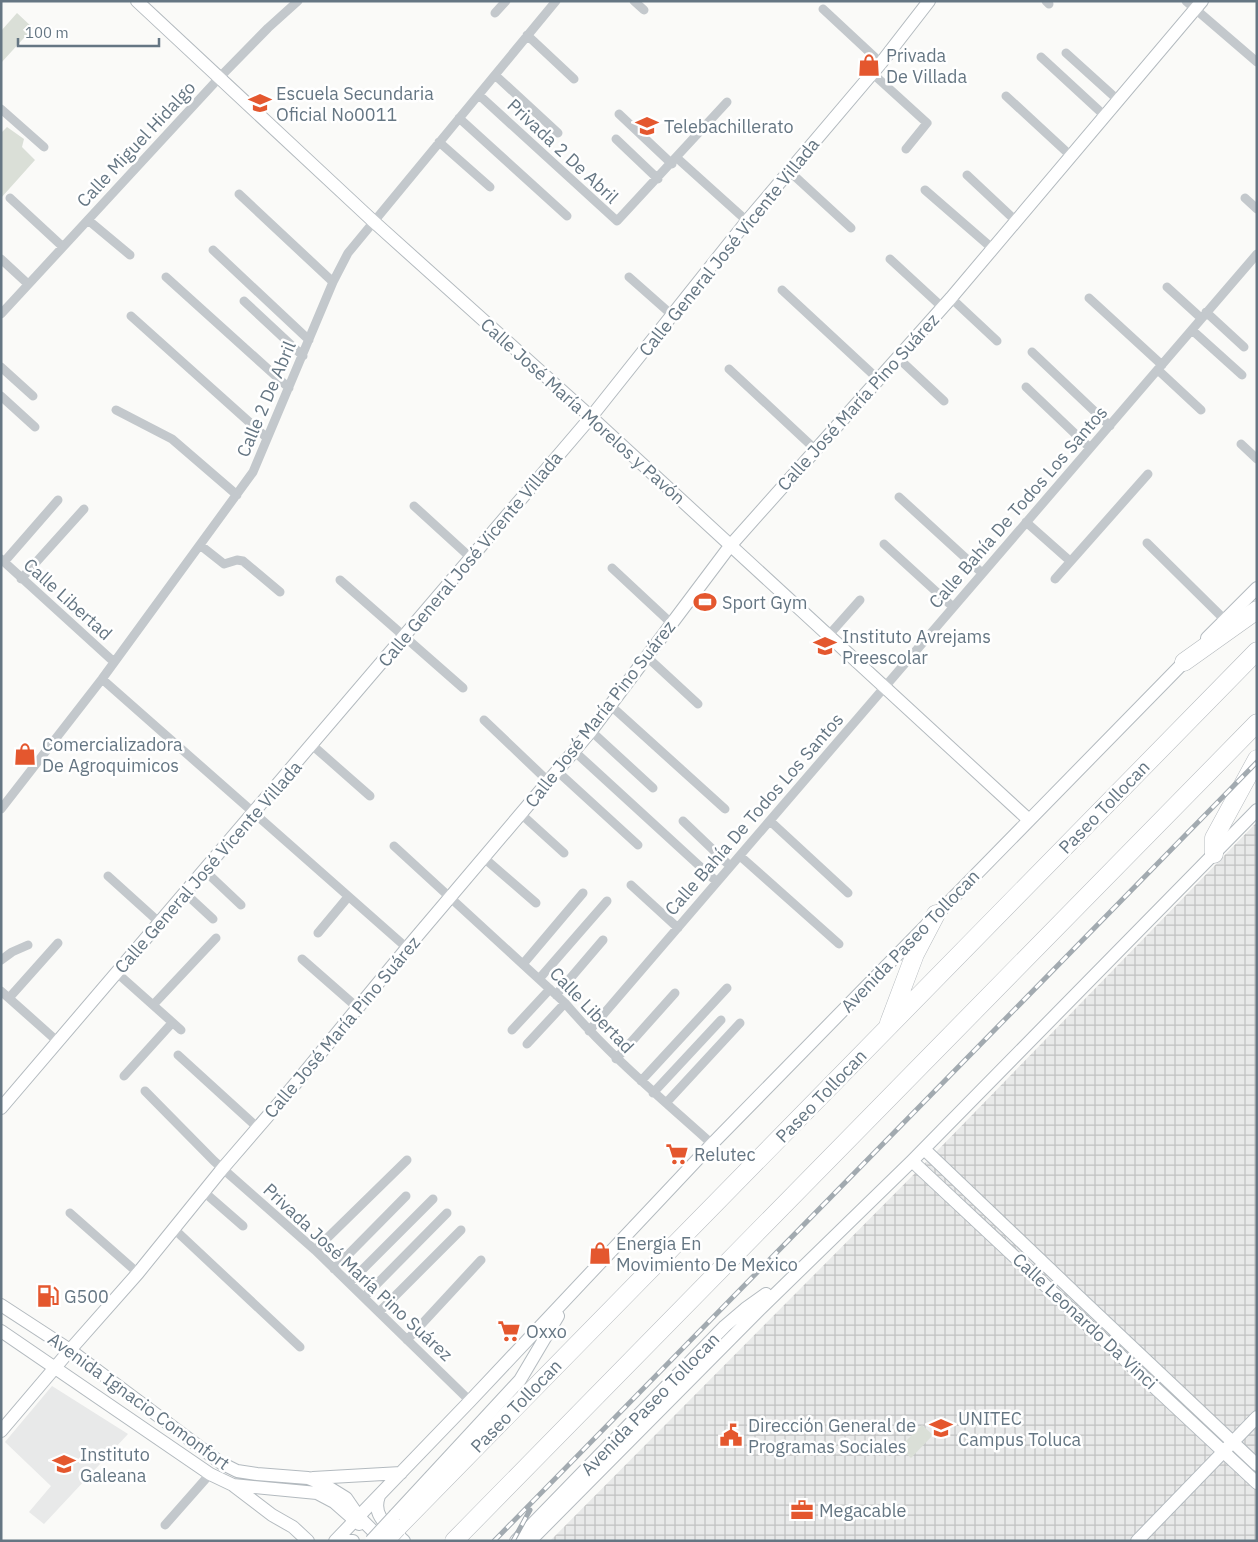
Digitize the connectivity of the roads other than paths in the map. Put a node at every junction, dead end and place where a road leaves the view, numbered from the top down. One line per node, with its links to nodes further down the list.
1 (137, 1): 17 (main road, Calle José María Morelos y Pavón)
2 (298, 1): 17 (street, Calle Miguel Hidalgo)
3 (506, 1): 10 (street)
4 (556, 1): 11 (street, Calle 2 De Abril)
5 (634, 1): 9 (street)
6 (929, 1): 15 (main road, Calle General José Vicente Villada)
7 (1195, 4): 14 (street); 21 (main road, Calle José María Pino Suárez)
8 (823, 8): 15 (street)
9 (644, 10)
10 (495, 13)
11 (527, 35): 16 (street, Calle 2 De Abril); 18 (street)
12 (1066, 52): 21 (street)
13 (1042, 57): 25 (street)
14 (1257, 62)
15 (876, 68): 31 (street); 34 (main road, Calle General José Vicente Villada)
16 (494, 75): 19 (street, Calle 2 De Abril); 27 (street)
17 (219, 78): 44 (street, Calle Miguel Hidalgo); 45 (main road, Calle José María Morelos y Pavón)
18 (574, 79)
19 (479, 95): 26 (street, Calle 2 De Abril); 36 (street, Privada 2 De Abril)
20 (1006, 96): 32 (street)
21 (1118, 100): 25 (main road, Calle José María Pino Suárez)
22 (727, 102): 33 (street, Privada 2 De Abril)
23 (1, 109): 30 (street)
24 (619, 114): 33 (street)
25 (1105, 116): 32 (main road, Calle José María Pino Suárez)
26 (459, 118): 29 (street, Calle 2 De Abril); 43 (street)
27 (558, 133)
28 (616, 139): 36 (street)
29 (439, 142): 37 (street); 45 (street, Calle 2 De Abril)
30 (44, 147)
31 (906, 149)
32 (1071, 156): 47 (main road, Calle José María Pino Suárez)
33 (674, 161): 36 (street, Privada 2 De Abril); 46 (street)
34 (789, 171): 46 (main road, Calle General José Vicente Villada); 48 (street)
35 (967, 175): 47 (street)
36 (658, 179)
37 (490, 187)
38 (925, 190): 50 (street)
39 (239, 194): 58 (street)
40 (10, 198): 49 (street)
41 (1245, 198): 42 (street)
42 (1257, 209)
43 (567, 216)
44 (88, 220): 49 (street, Calle Miguel Hidalgo); 53 (street)
45 (373, 221): 58 (street, Calle 2 De Abril); 88 (main road, Calle José María Morelos y Pavón)
46 (747, 221): 66 (main road, Calle General José Vicente Villada)
47 (1016, 221): 50 (main road, Calle José María Pino Suárez)
48 (851, 228)
49 (63, 247): 59 (street, Calle Miguel Hidalgo)
50 (993, 249): 64 (main road, Calle José María Pino Suárez)
51 (213, 250): 70 (street)
52 (1257, 254): 67 (street, Calle Bahía De Todos Los Santos)
53 (130, 255)
54 (1, 259): 59 (street)
55 (890, 259): 64 (street)
56 (166, 277): 82 (street)
57 (629, 277): 66 (street)
58 (333, 282): 70 (street, Calle 2 De Abril)
59 (28, 284): 65 (street, Calle Miguel Hidalgo)
60 (1167, 287): 67 (street)
61 (782, 290): 80 (street)
62 (1089, 298): 77 (street)
63 (244, 300): 74 (street)
64 (947, 303): 71 (street); 75 (main road, Calle José María Pino Suárez)
65 (1, 314)
66 (672, 315): 88 (main road, Calle General José Vicente Villada)
67 (1204, 315): 69 (street, Calle Bahía De Todos Los Santos); 72 (street)
68 (131, 316): 91 (street)
69 (1192, 330): 77 (street, Calle Bahía De Todos Los Santos); 79 (street)
70 (309, 340): 74 (street, Calle 2 De Abril)
71 (997, 341)
72 (1244, 347)
73 (1032, 352): 89 (street)
74 (303, 356): 82 (street, Calle 2 De Abril)
75 (897, 357): 80 (main road, Calle José María Pino Suárez); 85 (street)
76 (1, 367): 84 (street)
77 (1160, 367): 87 (street); 89 (street, Calle Bahía De Todos Los Santos)
78 (729, 369): 94 (street)
79 (1242, 375)
80 (878, 379): 94 (main road, Calle José María Pino Suárez)
81 (1026, 387): 93 (street)
82 (289, 388): 91 (street, Calle 2 De Abril)
83 (1, 396): 90 (street)
84 (33, 396)
85 (944, 401)
86 (116, 410): 97 (street)
87 (1201, 410)
88 (591, 417): 106 (main road, Calle José María Morelos y Pavón); 107 (main road, Calle General José Vicente Villada)
89 (1110, 426): 93 (street, Calle Bahía De Todos Los Santos)
90 (34, 427)
91 (267, 438): 97 (street, Calle 2 De Abril)
92 (1241, 444): 95 (street)
93 (1090, 448): 102 (street, Calle Bahía De Todos Los Santos)
94 (816, 450): 106 (main road, Calle José María Pino Suárez)
95 (1257, 459)
96 (1148, 474): 109 (street)
97 (237, 494): 105 (street, Calle 2 De Abril)
98 (899, 497): 111 (street)
99 (58, 500): 108 (street)
100 (414, 506): 107 (street)
101 (84, 509): 112 (street)
102 (1026, 522): 109 (street); 111 (street, Calle Bahía De Todos Los Santos)
103 (1147, 543): 120 (street)
104 (884, 544): 118 (street)
105 (200, 546): 116 (street); 126 (street, Calle 2 De Abril)
106 (730, 546): 121 (main road, Calle José María Pino Suárez); 122 (main road, Calle José María Morelos y Pavón)
107 (472, 558): 123 (main road, Calle General José Vicente Villada)
108 (3, 561): 112 (street, Calle Libertad)
109 (1070, 561): 113 (street)
110 (612, 568): 121 (street)
111 (982, 573): 118 (street, Calle Bahía De Todos Los Santos)
112 (21, 579): 126 (street, Calle Libertad)
113 (1055, 579)
114 (340, 580): 123 (street)
115 (1257, 588): 120 (main road, Avenida Paseo Tollocan)
116 (280, 592)
117 (860, 600): 122 (street)
118 (953, 606): 129 (street, Calle Bahía De Todos Los Santos)
119 (1257, 610): 127 (highway)
120 (1225, 620): 127 (main road, Avenida Paseo Tollocan)
121 (671, 623): 125 (main road, Calle José María Pino Suárez)
122 (828, 636): 129 (main road, Calle José María Morelos y Pavón)
123 (404, 637): 130 (street); 136 (main road, Calle General José Vicente Villada)
124 (1257, 651): 197 (highway, Paseo Tollocan)
125 (646, 656): 131 (street); 132 (main road, Calle José María Pino Suárez)
126 (114, 662): 128 (street, Calle 2 De Abril)
127 (1184, 662): 149 (main road, Avenida Paseo Tollocan)
128 (102, 679): 143 (street, Calle 2 De Abril); 146 (street)
129 (884, 687): 149 (main road, Calle José María Morelos y Pavón); 150 (street, Calle Bahía De Todos Los Santos)
130 (463, 688)
131 (698, 704)
132 (610, 705): 135 (main road, Calle José María Pino Suárez); 144 (street)
133 (484, 720): 140 (street)
134 (1257, 723): 260 (highway)
135 (591, 731): 137 (main road, Calle José María Pino Suárez); 141 (street)
136 (312, 745): 142 (street); 146 (main road, Calle General José Vicente Villada)
137 (574, 751): 139 (main road, Calle José María Pino Suárez); 160 (street)
138 (1257, 759): 154 (highway)
139 (557, 771): 140 (main road, Calle José María Pino Suárez); 151 (street)
140 (548, 782): 147 (main road, Calle José María Pino Suárez)
141 (653, 788)
142 (370, 796)
143 (1, 809)
144 (725, 809)
145 (1257, 810): 154 (main road, Avenida Paseo Tollocan)
146 (254, 814): 158 (main road, Calle General José Vicente Villada); 165 (street)
147 (521, 814): 153 (street); 156 (main road, Calle José María Pino Suárez)
148 (683, 820): 157 (street)
149 (1029, 820): 170 (main road, Avenida Paseo Tollocan)
150 (770, 821): 155 (street, Calle Bahía De Todos Los Santos); 162 (street)
151 (638, 845)
152 (394, 846): 166 (street, Calle Libertad)
153 (564, 853)
154 (1214, 854): 213 (main road, Avenida Paseo Tollocan)
155 (740, 856): 157 (street, Calle Bahía De Todos Los Santos); 178 (street)
156 (484, 858): 166 (main road, Calle José María Pino Suárez); 168 (street)
157 (730, 866): 160 (street, Calle Bahía De Todos Los Santos)
158 (205, 871): 164 (main road, Calle General José Vicente Villada); 169 (street)
159 (108, 876): 172 (street)
160 (717, 882): 173 (street, Calle Bahía De Todos Los Santos)
161 (631, 885): 173 (street)
162 (848, 892)
163 (583, 893): 183 (street)
164 (186, 894): 171 (street); 172 (main road, Calle General José Vicente Villada)
165 (348, 897): 174 (street); 180 (street)
166 (450, 897): 180 (main road, Calle José María Pino Suárez); 183 (street, Calle Libertad)
167 (607, 901): 185 (street)
168 (536, 903)
169 (242, 905)
170 (936, 914): 197 (highway); 212 (main road, Avenida Paseo Tollocan)
171 (214, 919)
172 (160, 923): 184 (main road, Calle General José Vicente Villada)
173 (678, 928): 200 (street, Calle Bahía De Todos Los Santos)
174 (318, 933)
175 (216, 938): 192 (street)
176 (603, 940): 188 (street)
177 (58, 943): 190 (street)
178 (839, 944)
179 (28, 945): 182 (street)
180 (407, 948): 193 (main road, Calle José María Pino Suárez)
181 (302, 959): 193 (street)
182 (1, 960)
183 (523, 964): 185 (street, Calle Libertad)
184 (117, 973): 192 (street); 201 (main road, Calle General José Vicente Villada)
185 (539, 978): 188 (street, Calle Libertad)
186 (727, 988): 206 (street)
187 (1, 991): 190 (street)
188 (553, 992): 191 (street, Calle Libertad); 199 (street)
189 (675, 993): 204 (street)
190 (9, 998): 201 (street)
191 (565, 1003): 200 (street, Calle Libertad); 202 (street)
192 (153, 1005): 195 (street)
193 (358, 1009): 211 (main road, Calle José María Pino Suárez)
194 (721, 1020): 208 (street)
195 (172, 1023): 198 (street); 205 (street)
196 (740, 1023): 209 (street)
197 (887, 1029): 253 (highway, Paseo Tollocan)
198 (181, 1030)
199 (512, 1030)
200 (589, 1031): 204 (street, Calle Libertad)
201 (58, 1041): 210 (main road, Calle General José Vicente Villada)
202 (527, 1044)
203 (178, 1055): 211 (street)
204 (616, 1059): 206 (street, Calle Libertad)
205 (124, 1076)
206 (641, 1081): 208 (street, Calle Libertad)
207 (145, 1091): 216 (street, Privada José María Pino Suárez)
208 (653, 1093): 209 (street, Calle Libertad)
209 (666, 1103): 212 (street, Calle Libertad)
210 (1, 1108)
211 (258, 1128): 216 (main road, Calle José María Pino Suárez)
212 (712, 1144): 232 (main road, Avenida Paseo Tollocan)
213 (924, 1149): 215 (main road, Avenida Paseo Tollocan); 243 (main road, Calle Leonardo Da Vinci)
214 (407, 1160): 225 (street)
215 (912, 1161): 229 (main road, Avenida Paseo Tollocan); 243 (main road, Calle Leonardo Da Vinci)
216 (223, 1168): 217 (main road, Calle José María Pino Suárez); 225 (street, Privada José María Pino Suárez)
217 (204, 1192): 222 (street); 223 (main road, Calle José María Pino Suárez)
218 (406, 1196): 227 (street)
219 (433, 1199): 230 (street)
220 (70, 1213): 228 (street)
221 (447, 1213): 231 (street)
222 (243, 1226)
223 (173, 1228): 228 (main road, Calle José María Pino Suárez); 237 (street)
224 (461, 1230): 234 (street)
225 (316, 1250): 227 (street, Privada José María Pino Suárez)
226 (481, 1260): 236 (street)
227 (334, 1269): 230 (street, Privada José María Pino Suárez)
228 (138, 1273): 238 (main road, Calle José María Pino Suárez)
229 (793, 1277): 261 (main road, Avenida Paseo Tollocan); 262 (main road, Avenida Paseo Tollocan)
230 (349, 1283): 231 (street, Privada José María Pino Suárez)
231 (364, 1298): 234 (street, Privada José María Pino Suárez)
232 (568, 1298): 240 (main road, Avenida Paseo Tollocan); 253 (main road, Avenida Paseo Tollocan)
233 (1, 1305): 238 (main road, Avenida Ignacio Comonfort)
234 (379, 1312): 236 (street, Privada José María Pino Suárez)
235 (1, 1331): 239 (main road, Avenida Ignacio Comonfort)
236 (407, 1340): 240 (street, Privada José María Pino Suárez)
237 (300, 1347)
238 (70, 1350): 239 (main road, Calle José María Pino Suárez); 247 (main road, Avenida Ignacio Comonfort)
239 (56, 1368): 242 (main road, Calle José María Pino Suárez); 246 (main road, Avenida Ignacio Comonfort)
240 (470, 1401): 245 (main road, Avenida Paseo Tollocan)
241 (1257, 1417): 243 (main road)
242 (1, 1431)
243 (1228, 1446): 244 (main road, Calle Leonardo Da Vinci); 248 (main road, Calle Leonardo Da Vinci); 263 (main road)
244 (1257, 1465)
245 (401, 1473): 247 (main road); 250 (main road, Avenida Paseo Tollocan)
246 (210, 1474): 249 (main road, Avenida Ignacio Comonfort); 252 (street)
247 (308, 1478): 251 (main road, Avenida Ignacio Comonfort)
248 (1257, 1483)
249 (233, 1485): 251 (main road, Avenida Ignacio Comonfort); 254 (main road)
250 (380, 1493): 251 (main road, Avenida Paseo Tollocan); 253 (main road)
251 (357, 1519): 253 (main road); 255 (main road, Avenida Paseo Tollocan); 259 (main road)
252 (165, 1525)
253 (393, 1533): 258 (main road, Avenida Paseo Tollocan, bridge)
254 (308, 1541)
255 (335, 1541)
256 (344, 1541): 257 (main road)
257 (353, 1541)
258 (370, 1541)
259 (376, 1541)
260 (454, 1541)
261 (516, 1541)
262 (530, 1541)
263 (1137, 1541)

